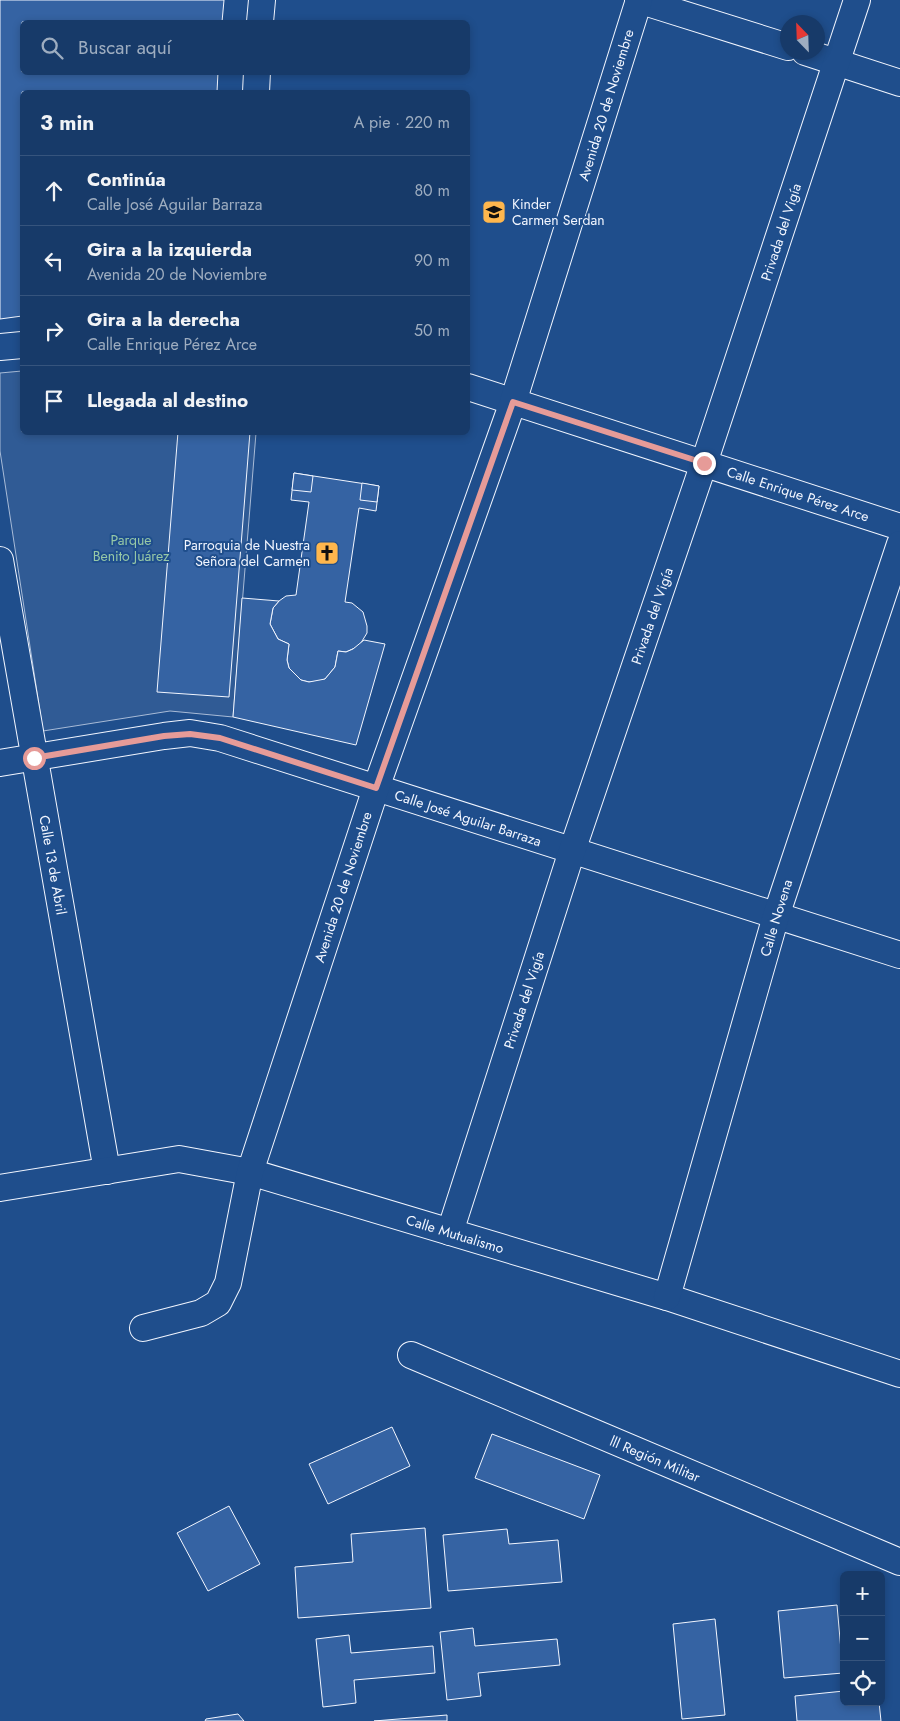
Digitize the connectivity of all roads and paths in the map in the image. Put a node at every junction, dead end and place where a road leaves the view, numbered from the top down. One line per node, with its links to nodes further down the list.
1 (262, 0): 4 (street)
2 (639, 0): 5 (street); 14 (street, Avenida 20 de Noviembre)
3 (857, 0): 7 (street, Privada del Vigía)
4 (260, 20)
5 (780, 44)
6 (825, 59): 7 (street)
7 (837, 63): 9 (street); 15 (street, Privada del Vigía)
8 (257, 75): 10 (street)
9 (900, 83)
10 (256, 90)
11 (20, 344): 12 (street)
12 (0, 347)
13 (470, 388): 14 (street, Calle Enrique Pérez Arce)
14 (513, 402): 15 (street, Calle Enrique Pérez Arce); 21 (street, Avenida 20 de Noviembre)
15 (704, 463): 16 (street, Calle Enrique Pérez Arce); 22 (street, Privada del Vigía)
16 (900, 527)
17 (900, 544): 23 (street, Calle Novena)
18 (0, 560): 19 (street, Calle 13 de Abril)
19 (34, 758): 20 (street, Calle José Aguilar Barraza); 21 (street, Calle José Aguilar Barraza); 25 (street, Calle 13 de Abril)
20 (0, 763)
21 (376, 788): 22 (street, Calle José Aguilar Barraza); 26 (street, Avenida 20 de Noviembre)
22 (572, 851): 23 (street, Calle José Aguilar Barraza); 28 (street, Privada del Vigía)
23 (776, 916): 24 (street, Calle José Aguilar Barraza); 29 (street, Calle Novena)
24 (900, 955)
25 (107, 1171): 26 (street, Calle Mutualismo); 27 (street, Calle Mutualismo)
26 (250, 1172): 28 (street, Calle Mutualismo); 30 (street, Avenida 20 de Noviembre)
27 (0, 1188)
28 (450, 1232): 29 (street, Calle Mutualismo)
29 (667, 1297): 32 (street, Calle Mutualismo)
30 (143, 1328)
31 (411, 1355): 33 (street, lll Región Militar)
32 (900, 1374)
33 (900, 1562)

